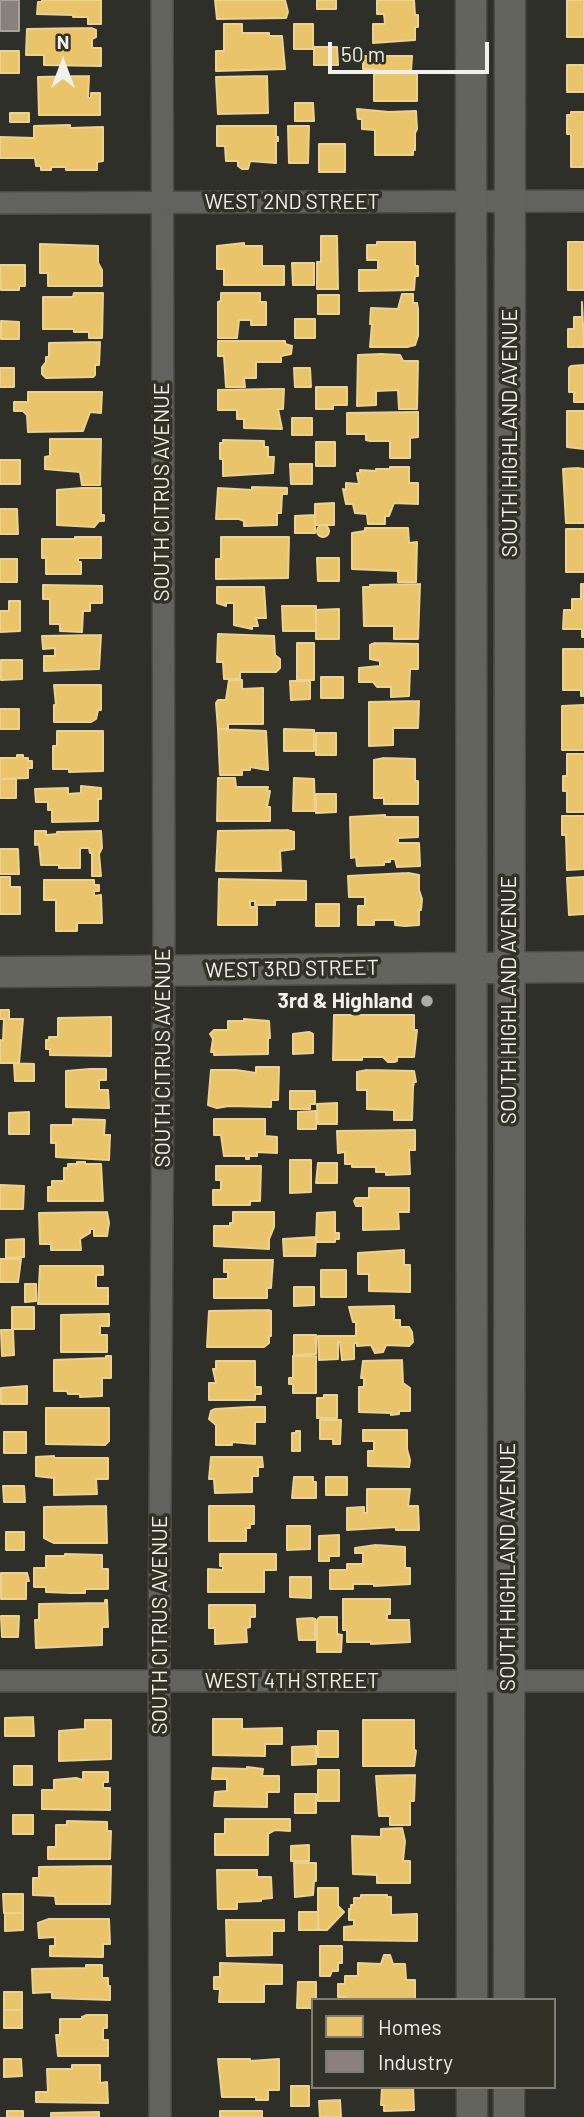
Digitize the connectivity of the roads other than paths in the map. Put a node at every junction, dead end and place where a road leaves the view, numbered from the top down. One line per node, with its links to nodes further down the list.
1 (162, 0): 8 (street, SOUTH CITRUS AVENUE)
2 (471, 0): 4 (main road, SOUTH HIGHLAND AVENUE)
3 (510, 0): 5 (main road, SOUTH HIGHLAND AVENUE)
4 (472, 201): 5 (street, WEST 2ND STREET); 8 (street, WEST 2ND STREET); 9 (main road, SOUTH HIGHLAND AVENUE)
5 (511, 201): 6 (street, WEST 2ND STREET); 10 (main road, SOUTH HIGHLAND AVENUE)
6 (584, 201)
7 (0, 203): 8 (street, WEST 2ND STREET)
8 (162, 203): 13 (street, SOUTH CITRUS AVENUE)
9 (472, 967): 10 (main road, WEST 3RD STREET); 13 (main road, WEST 3RD STREET); 16 (main road, SOUTH HIGHLAND AVENUE)
10 (509, 967): 11 (main road, WEST 3RD STREET); 17 (main road, SOUTH HIGHLAND AVENUE)
11 (584, 967)
12 (0, 972): 13 (main road, WEST 3RD STREET)
13 (163, 972): 15 (street, SOUTH CITRUS AVENUE)
14 (0, 1681): 15 (street, WEST 4TH STREET)
15 (159, 1681): 16 (street, WEST 4TH STREET); 23 (street, SOUTH CITRUS AVENUE)
16 (472, 1681): 17 (street, WEST 4TH STREET); 19 (main road, SOUTH HIGHLAND AVENUE)
17 (508, 1681): 18 (street, WEST 4TH STREET); 20 (main road, SOUTH HIGHLAND AVENUE)
18 (584, 1681)
19 (472, 1998)
20 (509, 1998)
21 (472, 2089): 24 (main road)
22 (509, 2089): 25 (main road)
23 (160, 2117)
24 (472, 2117)
25 (509, 2117)

